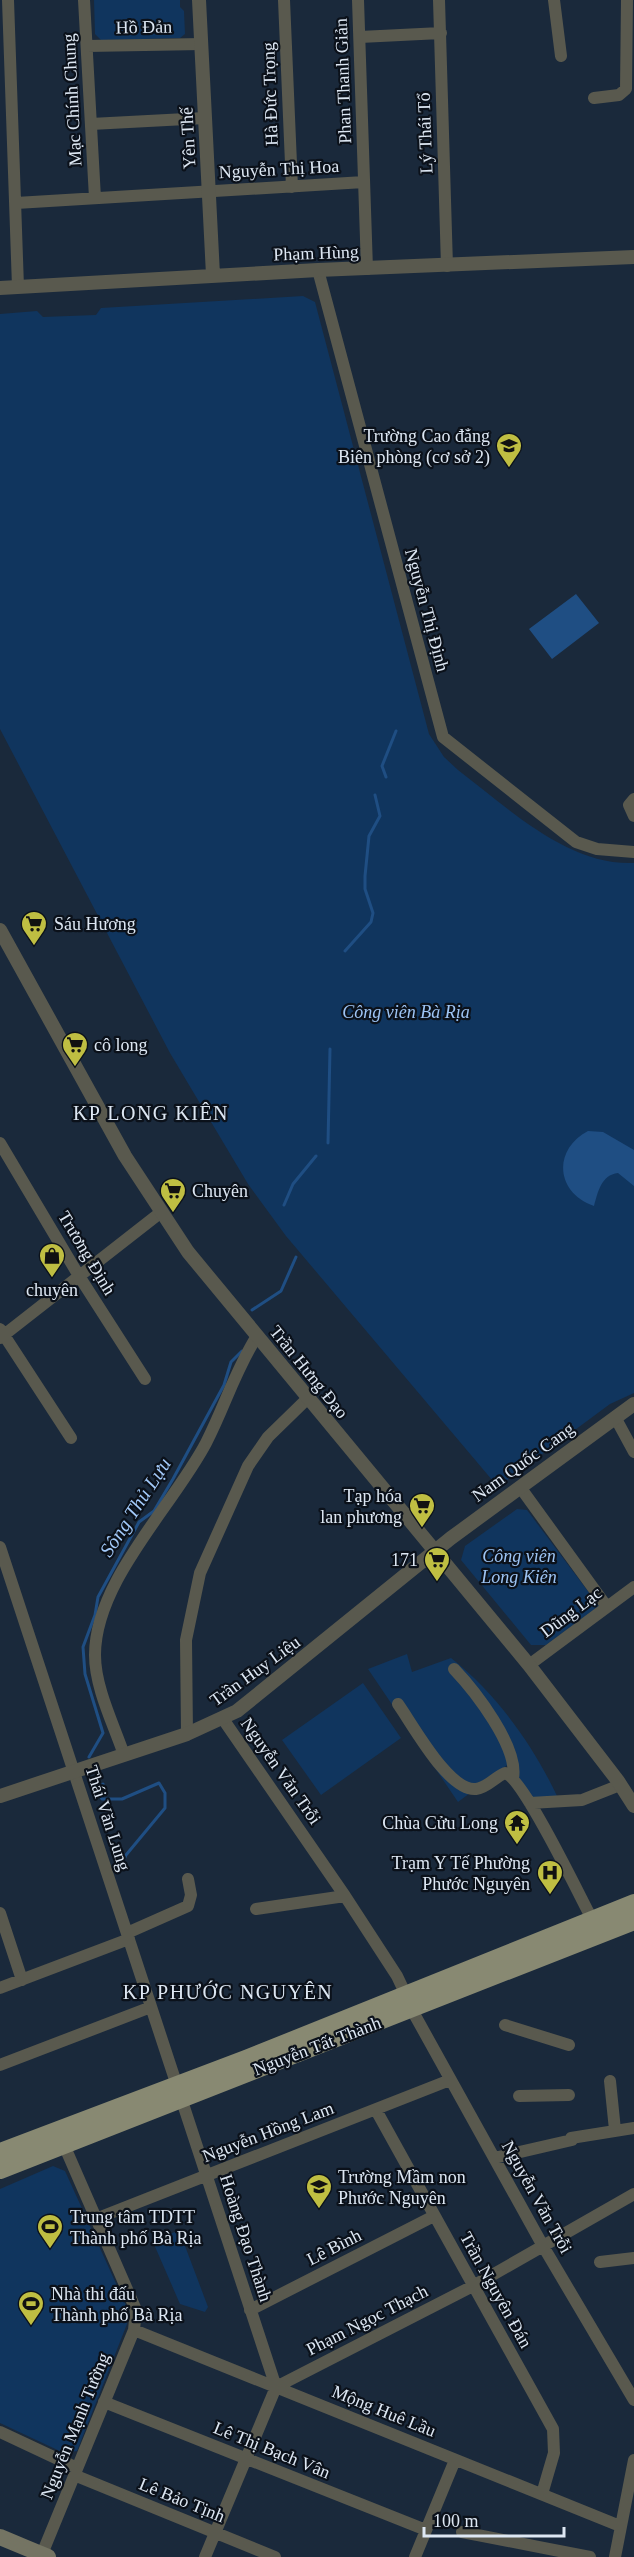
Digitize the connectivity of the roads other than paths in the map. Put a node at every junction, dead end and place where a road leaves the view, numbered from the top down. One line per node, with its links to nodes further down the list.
1 (8, 0): 11 (street)
2 (84, 0): 14 (street, Mạc Chính Chung)
3 (200, 0): 13 (street, Yên Thế)
4 (284, 0): 20 (street, Hà Đức Trọng)
5 (358, 0): 12 (street, Phan Thanh Giản)
6 (439, 0): 10 (street, Lý Thái Tổ)
7 (554, 0): 15 (street)
8 (627, 0): 9 (street)
9 (630, 24): 16 (street)
10 (441, 33): 12 (street); 25 (street, Lý Thái Tổ)
11 (5, 36): 23 (street)
12 (360, 37): 19 (street, Phan Thanh Giản)
13 (202, 44): 14 (street, Hồ Đản); 17 (street, Yên Thế)
14 (87, 46): 18 (street, Mạc Chính Chung)
15 (561, 56)
16 (594, 99)
17 (205, 118): 18 (street); 21 (street, Yên Thế)
18 (91, 124): 22 (street, Mạc Chính Chung)
19 (364, 182): 20 (street, Nguyễn Thị Hoa); 26 (street, Phan Thanh Giản)
20 (292, 186): 21 (street, Nguyễn Thị Hoa)
21 (209, 191): 22 (street, Nguyễn Thị Hoa); 28 (street, Yên Thế)
22 (94, 198): 23 (street, Nguyễn Thị Hoa)
23 (16, 203): 29 (street)
24 (634, 257): 25 (street, Phạm Hùng)
25 (447, 266): 26 (street, Phạm Hùng)
26 (368, 269): 27 (street, Phạm Hùng)
27 (318, 270): 28 (street, Phạm Hùng); 33 (street, Nguyễn Thị Định)
28 (213, 275): 29 (street, Phạm Hùng)
29 (18, 287): 30 (street, Phạm Hùng)
30 (0, 288)
31 (634, 799): 32 (street)
32 (634, 816)
33 (634, 852)
34 (0, 930): 36 (street, Trần Hưng Đạo)
35 (0, 1143): 37 (street, Trương Định)
36 (160, 1213): 37 (street); 39 (street, Trần Hưng Đạo)
37 (79, 1276): 38 (street); 40 (street, Trương Định)
38 (1, 1334): 44 (street)
39 (257, 1336): 41 (street, Trần Hưng Đạo); 56 (street)
40 (145, 1379)
41 (308, 1398): 48 (street, Trần Hưng Đạo); 55 (street)
42 (634, 1404): 43 (street, Nam Quốc Cang)
43 (615, 1417): 45 (street); 46 (street, Nam Quốc Cang)
44 (71, 1438)
45 (634, 1452)
46 (520, 1487): 48 (street, Nam Quốc Cang); 50 (street)
47 (0, 1547): 57 (street, Thái Văn Lung)
48 (435, 1551): 51 (street, Trần Hưng Đạo); 54 (street, Trần Huy Liệu)
49 (634, 1587): 50 (street, Dũng Lạc)
50 (607, 1607): 51 (street, Dũng Lạc)
51 (529, 1665): 59 (street, Trần Hưng Đạo)
52 (454, 1669): 58 (street)
53 (398, 1704): 58 (street)
54 (223, 1719): 55 (street, Trần Huy Liệu); 64 (street, Nguyễn Văn Trỗi)
55 (187, 1734): 56 (street, Trần Huy Liệu)
56 (124, 1755): 57 (street, Trần Huy Liệu)
57 (74, 1772): 60 (street, Trần Huy Liệu); 70 (street, Thái Văn Lung)
58 (513, 1778): 61 (street)
59 (620, 1785): 61 (street); 62 (street, Trần Hưng Đạo)
60 (0, 1796)
61 (530, 1803): 68 (street)
62 (634, 1806)
63 (188, 1880): 70 (street)
64 (345, 1896): 66 (street); 73 (street, Nguyễn Văn Trỗi)
65 (634, 1903): 68 (main road, Nguyễn Tất Thành)
66 (256, 1909)
67 (0, 1913): 71 (street)
68 (593, 1921): 73 (main road, Nguyễn Tất Thành)
69 (634, 1921): 73 (main road, Nguyễn Tất Thành)
70 (128, 1936): 71 (street); 74 (street, Thái Văn Lung)
71 (22, 1980): 72 (street)
72 (0, 1988)
73 (409, 2002): 78 (street, Nguyễn Văn Trỗi); 80 (main road, Nguyễn Tất Thành)
74 (151, 2007): 77 (street); 80 (street, Thái Văn Lung)
75 (505, 2025): 76 (street)
76 (569, 2044)
77 (0, 2065)
78 (450, 2080): 83 (street, Nguyễn Hồng Lam); 88 (street, Nguyễn Văn Trỗi)
79 (610, 2082): 85 (street)
80 (180, 2092): 86 (main road, Nguyễn Tất Thành); 87 (main road, Nguyễn Tất Thành); 90 (street, Hoàng Đạo Thành)
81 (569, 2095): 82 (street)
82 (519, 2096)
83 (376, 2110): 90 (street, Nguyễn Hồng Lam); 92 (street, Trần Nguyên Đán)
84 (634, 2128): 85 (street)
85 (615, 2130): 88 (street)
86 (64, 2145): 89 (main road, Nguyễn Tất Thành); 93 (street, Nguyễn Mạnh Tường)
87 (0, 2152)
88 (494, 2158): 94 (street, Nguyễn Văn Trỗi)
89 (0, 2170)
90 (206, 2174): 93 (street, Nguyễn Hồng Lam); 98 (street, Hoàng Đạo Thành)
91 (634, 2194): 94 (street, Phạm Ngọc Thạch)
92 (434, 2216): 97 (street, Trần Nguyên Đán); 98 (street, Lê Bình)
93 (98, 2218): 99 (street, Nguyễn Mạnh Tường)
94 (543, 2246): 97 (street, Phạm Ngọc Thạch); 101 (street, Nguyễn Văn Trỗi)
95 (634, 2258): 96 (street)
96 (600, 2262)
97 (473, 2286): 100 (street, Phạm Ngọc Thạch); 108 (street, Trần Nguyên Đán)
98 (250, 2310): 100 (street, Hoàng Đạo Thành)
99 (134, 2330): 100 (street, Mộng Huê Lầu); 102 (street, Nguyễn Mạnh Tường)
100 (276, 2387): 104 (street); 105 (street, Mộng Huê Lầu)
101 (634, 2400)
102 (104, 2402): 104 (street, Lê Thị Bạch Vân); 107 (street, Nguyễn Mạnh Tường)
103 (0, 2432): 107 (street, Lê Bảo Tịnh)
104 (244, 2458): 110 (street, Lê Thị Bạch Vân); 111 (street)
105 (455, 2460): 108 (street, Mộng Huê Lầu); 110 (street)
106 (634, 2460): 109 (street)
107 (76, 2471): 111 (street, Lê Bảo Tịnh); 114 (street, Nguyễn Mạnh Tường)
108 (542, 2494): 109 (street, Mộng Huê Lầu)
109 (620, 2526): 119 (street)
110 (426, 2530): 117 (street)
111 (214, 2532): 115 (street); 116 (street, Lê Bảo Tịnh)
112 (462, 2532): 118 (street)
113 (0, 2537): 114 (main road)
114 (45, 2556)
115 (205, 2557)
116 (275, 2557)
117 (415, 2557)
118 (590, 2557)
119 (615, 2557)

